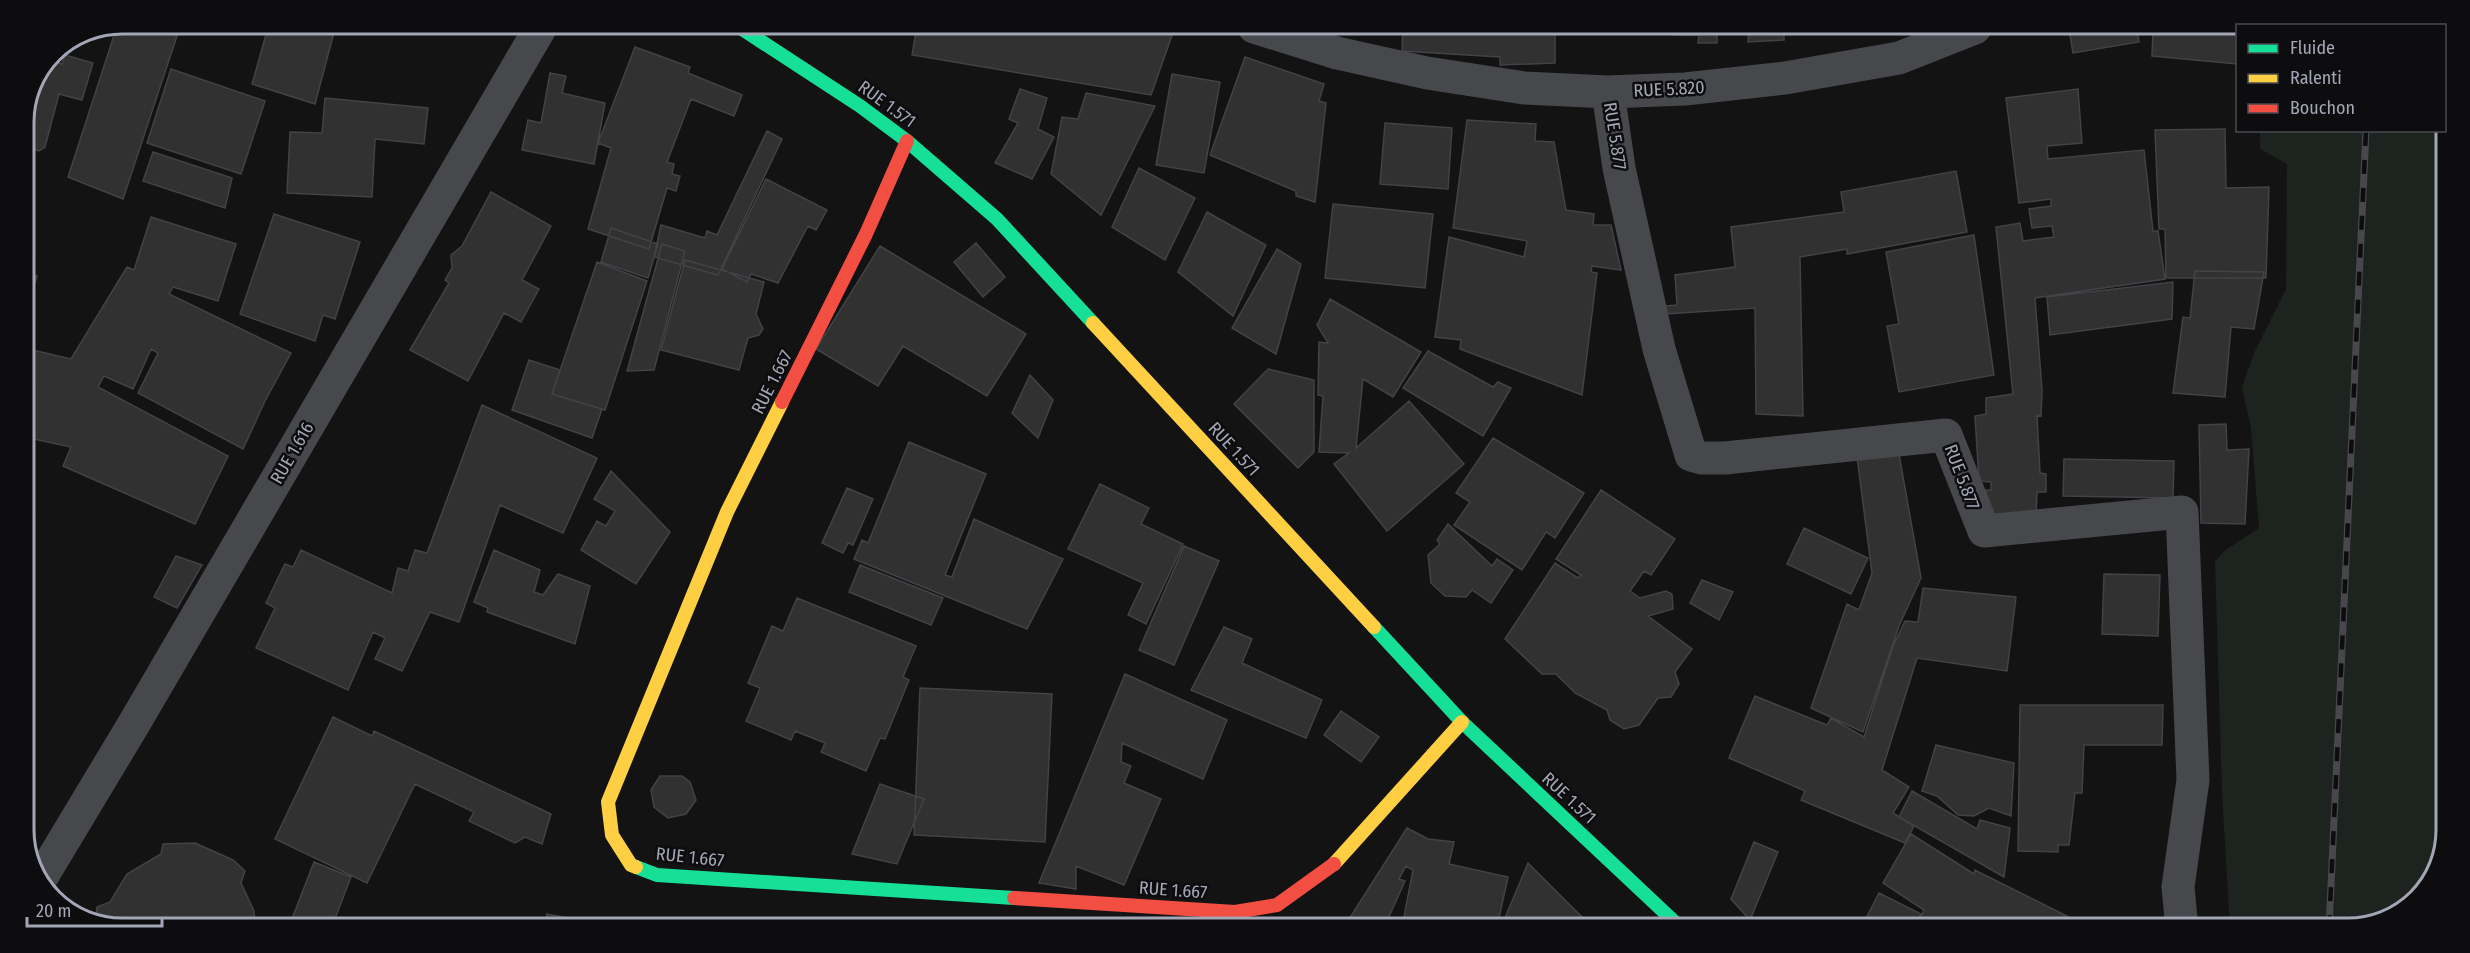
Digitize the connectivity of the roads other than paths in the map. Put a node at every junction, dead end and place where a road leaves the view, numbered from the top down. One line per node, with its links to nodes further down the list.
1 (537, 34): 10 (street, RUE 1.616)
2 (748, 34): 8 (street, RUE 1.571)
3 (1300, 34): 5 (street, RUE 5.820)
4 (1945, 34): 6 (street, RUE 5.820)
5 (1340, 40): 7 (street, RUE 5.820)
6 (1900, 43): 7 (street, RUE 5.820)
7 (1608, 92): 12 (street, RUE 5.877)
8 (907, 141): 9 (street, RUE 1.571); 9 (street, RUE 1.667)
9 (1462, 722): 11 (street, RUE 1.571)
10 (45, 872)
11 (1671, 919)
12 (2181, 919)

